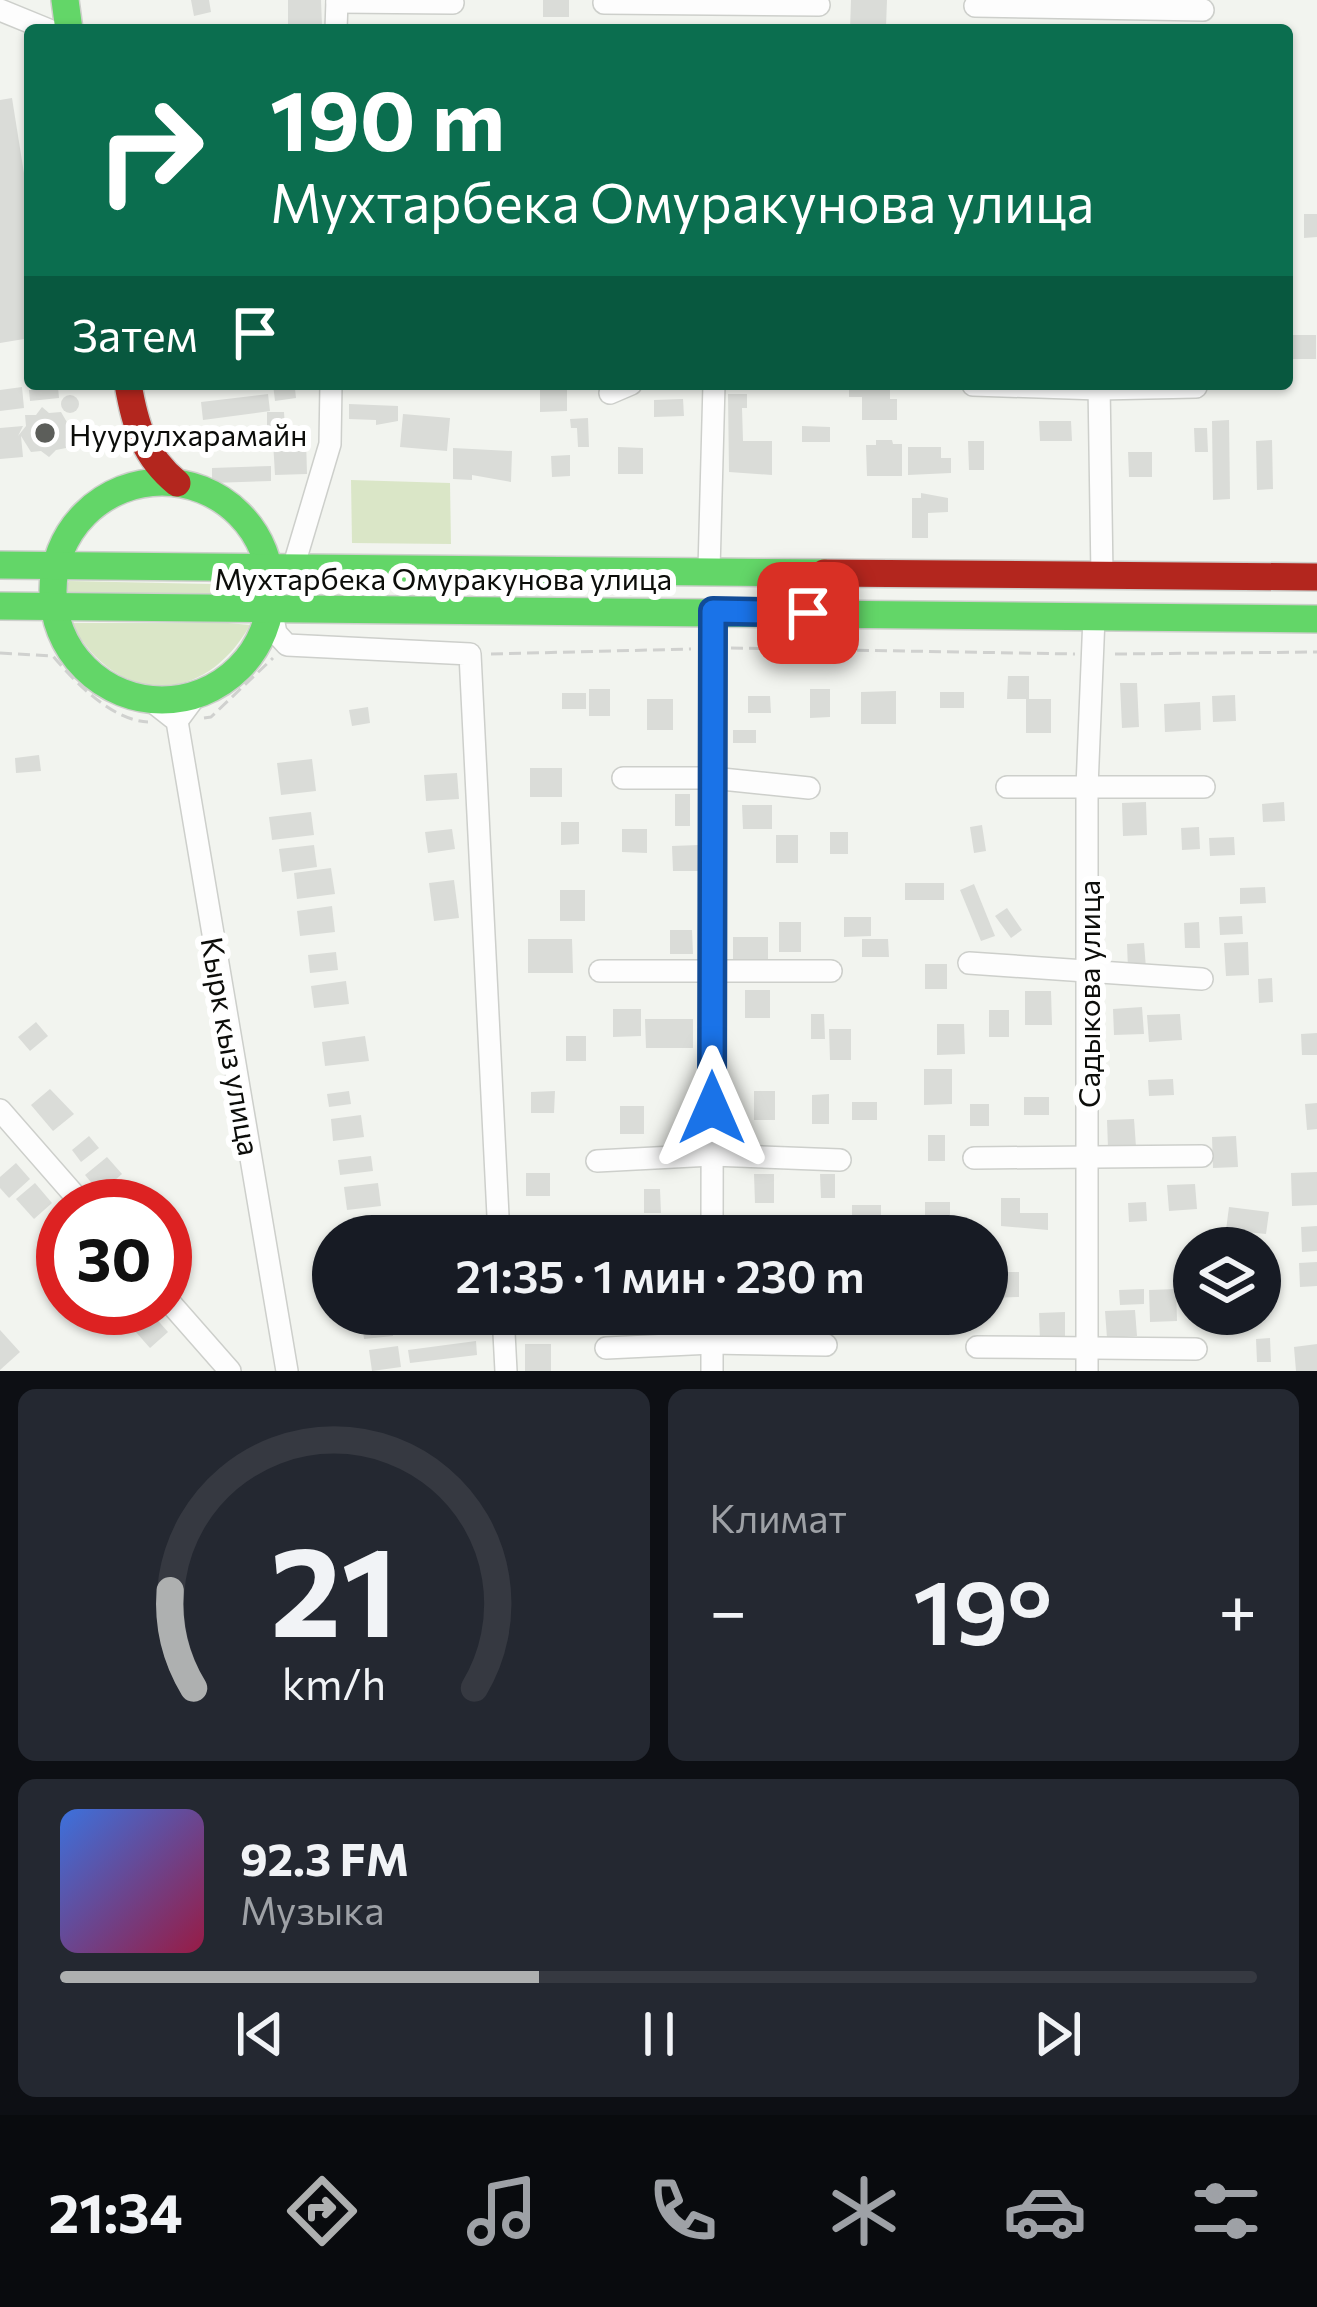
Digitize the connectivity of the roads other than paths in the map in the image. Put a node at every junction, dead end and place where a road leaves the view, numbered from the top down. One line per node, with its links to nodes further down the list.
1 (337, 1): 3 (street)
2 (721, 2): 4 (street); 5 (street)
3 (453, 3)
4 (604, 3)
5 (819, 5)
6 (975, 5): 9 (street)
7 (0, 10): 10 (street)
8 (1203, 10): 9 (street)
9 (1096, 12)
10 (34, 24)
11 (129, 390): 15 (main road)
12 (331, 390): 20 (street)
13 (714, 390): 21 (street)
14 (1099, 390): 22 (street)
15 (136, 430): 16 (main road); 17 (main road)
16 (177, 483): 17 (main road); 20 (main road)
17 (109, 496): 19 (main road)
18 (0, 566): 19 (main road, Мухтарбека Омуракунова улица)
19 (55, 566): 20 (main road, Мухтарбека Омуракунова улица); 25 (main road)
20 (281, 568): 21 (main road, Мухтарбека Омуракунова улица); 26 (main road)
21 (709, 570): 22 (main road, Мухтарбека Омуракунова улица)
22 (1102, 575): 23 (main road, Мухтарбека Омуракунова улица)
23 (1317, 577)
24 (0, 606): 25 (main road, Мухтарбека Омуракунова улица)
25 (53, 606): 26 (main road, Мухтарбека Омуракунова улица); 30 (main road)
26 (271, 609): 27 (main road, Мухтарбека Омуракунова улица); 30 (main road); 51 (street)
27 (713, 611): 28 (main road, Мухтарбека Омуракунова улица); 32 (street)
28 (1094, 617): 29 (main road, Мухтарбека Омуракунова улица); 34 (street, Садыкова улица)
29 (1317, 619)
30 (175, 711): 63 (street, Кырк кыз улица)
31 (623, 778): 32 (street)
32 (712, 778): 36 (street); 38 (street)
33 (1007, 787): 34 (street)
34 (1087, 787): 35 (street); 41 (street, Садыкова улица)
35 (1204, 787)
36 (809, 788)
37 (969, 963): 41 (street)
38 (712, 970): 39 (street); 40 (street); 44 (street)
39 (600, 971)
40 (831, 971)
41 (1088, 973): 42 (street); 45 (street, Садыкова улица)
42 (1202, 979)
43 (0, 1110): 50 (street)
44 (712, 1155): 48 (street); 49 (street); 52 (street)
45 (1087, 1156): 46 (street); 47 (street); 61 (street, Садыкова улица)
46 (1202, 1156)
47 (974, 1158)
48 (840, 1160)
49 (597, 1161)
50 (60, 1179)
51 (498, 1215)
52 (712, 1215)
53 (192, 1328): 62 (street)
54 (504, 1335): 64 (street)
55 (712, 1335): 56 (street)
56 (712, 1343): 57 (street); 59 (street); 65 (street)
57 (826, 1345)
58 (976, 1347): 61 (street)
59 (606, 1348)
60 (1196, 1349): 61 (street)
61 (1087, 1360)
62 (230, 1371)
63 (287, 1371)
64 (506, 1371)
65 (712, 1371)

